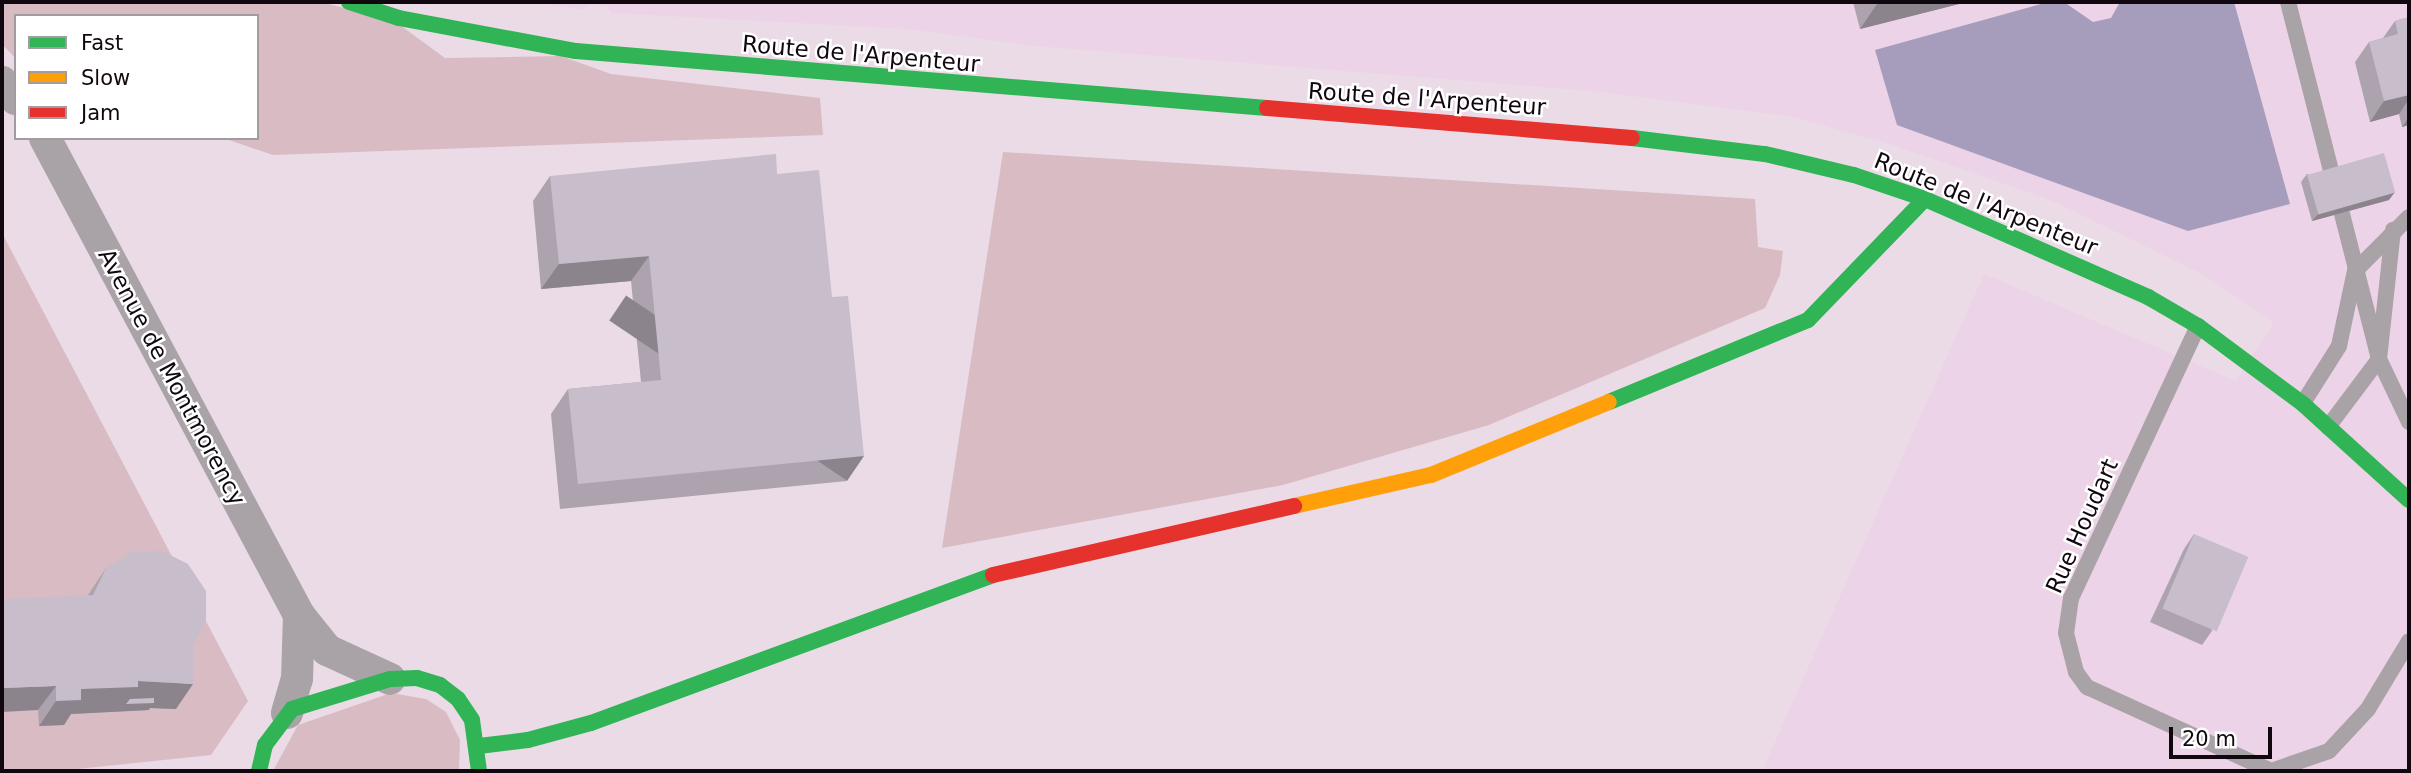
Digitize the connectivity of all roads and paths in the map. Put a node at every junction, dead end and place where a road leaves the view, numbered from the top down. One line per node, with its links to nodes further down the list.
1 (349, 2): 6 (main road, Route de l'Arpenteur)
2 (2288, 2): 9 (lane)
3 (2, 82): 4 (street)
4 (14, 97)
5 (46, 140): 16 (street, Avenue de Montmorency)
6 (1924, 199): 10 (main road, Route de l'Arpenteur); 20 (main road)
7 (2409, 216): 8 (lane)
8 (2393, 230): 9 (lane); 11 (lane)
9 (2355, 271): 11 (lane); 12 (lane)
10 (2198, 326): 12 (main road, Route de l'Arpenteur); 17 (lane, Rue Houdart)
11 (2379, 359): 13 (lane); 14 (lane)
12 (2303, 404): 14 (main road, Route de l'Arpenteur)
13 (2409, 422)
14 (2328, 427): 15 (main road, Route de l'Arpenteur)
15 (2409, 500)
16 (299, 615): 18 (street, Avenue de Montmorency); 19 (street, Avenue de Montmorency)
17 (2409, 641)
18 (390, 679): 19 (main road); 20 (main road)
19 (287, 713): 21 (main road)
20 (480, 746): 22 (main road)
21 (259, 771)
22 (479, 771)

